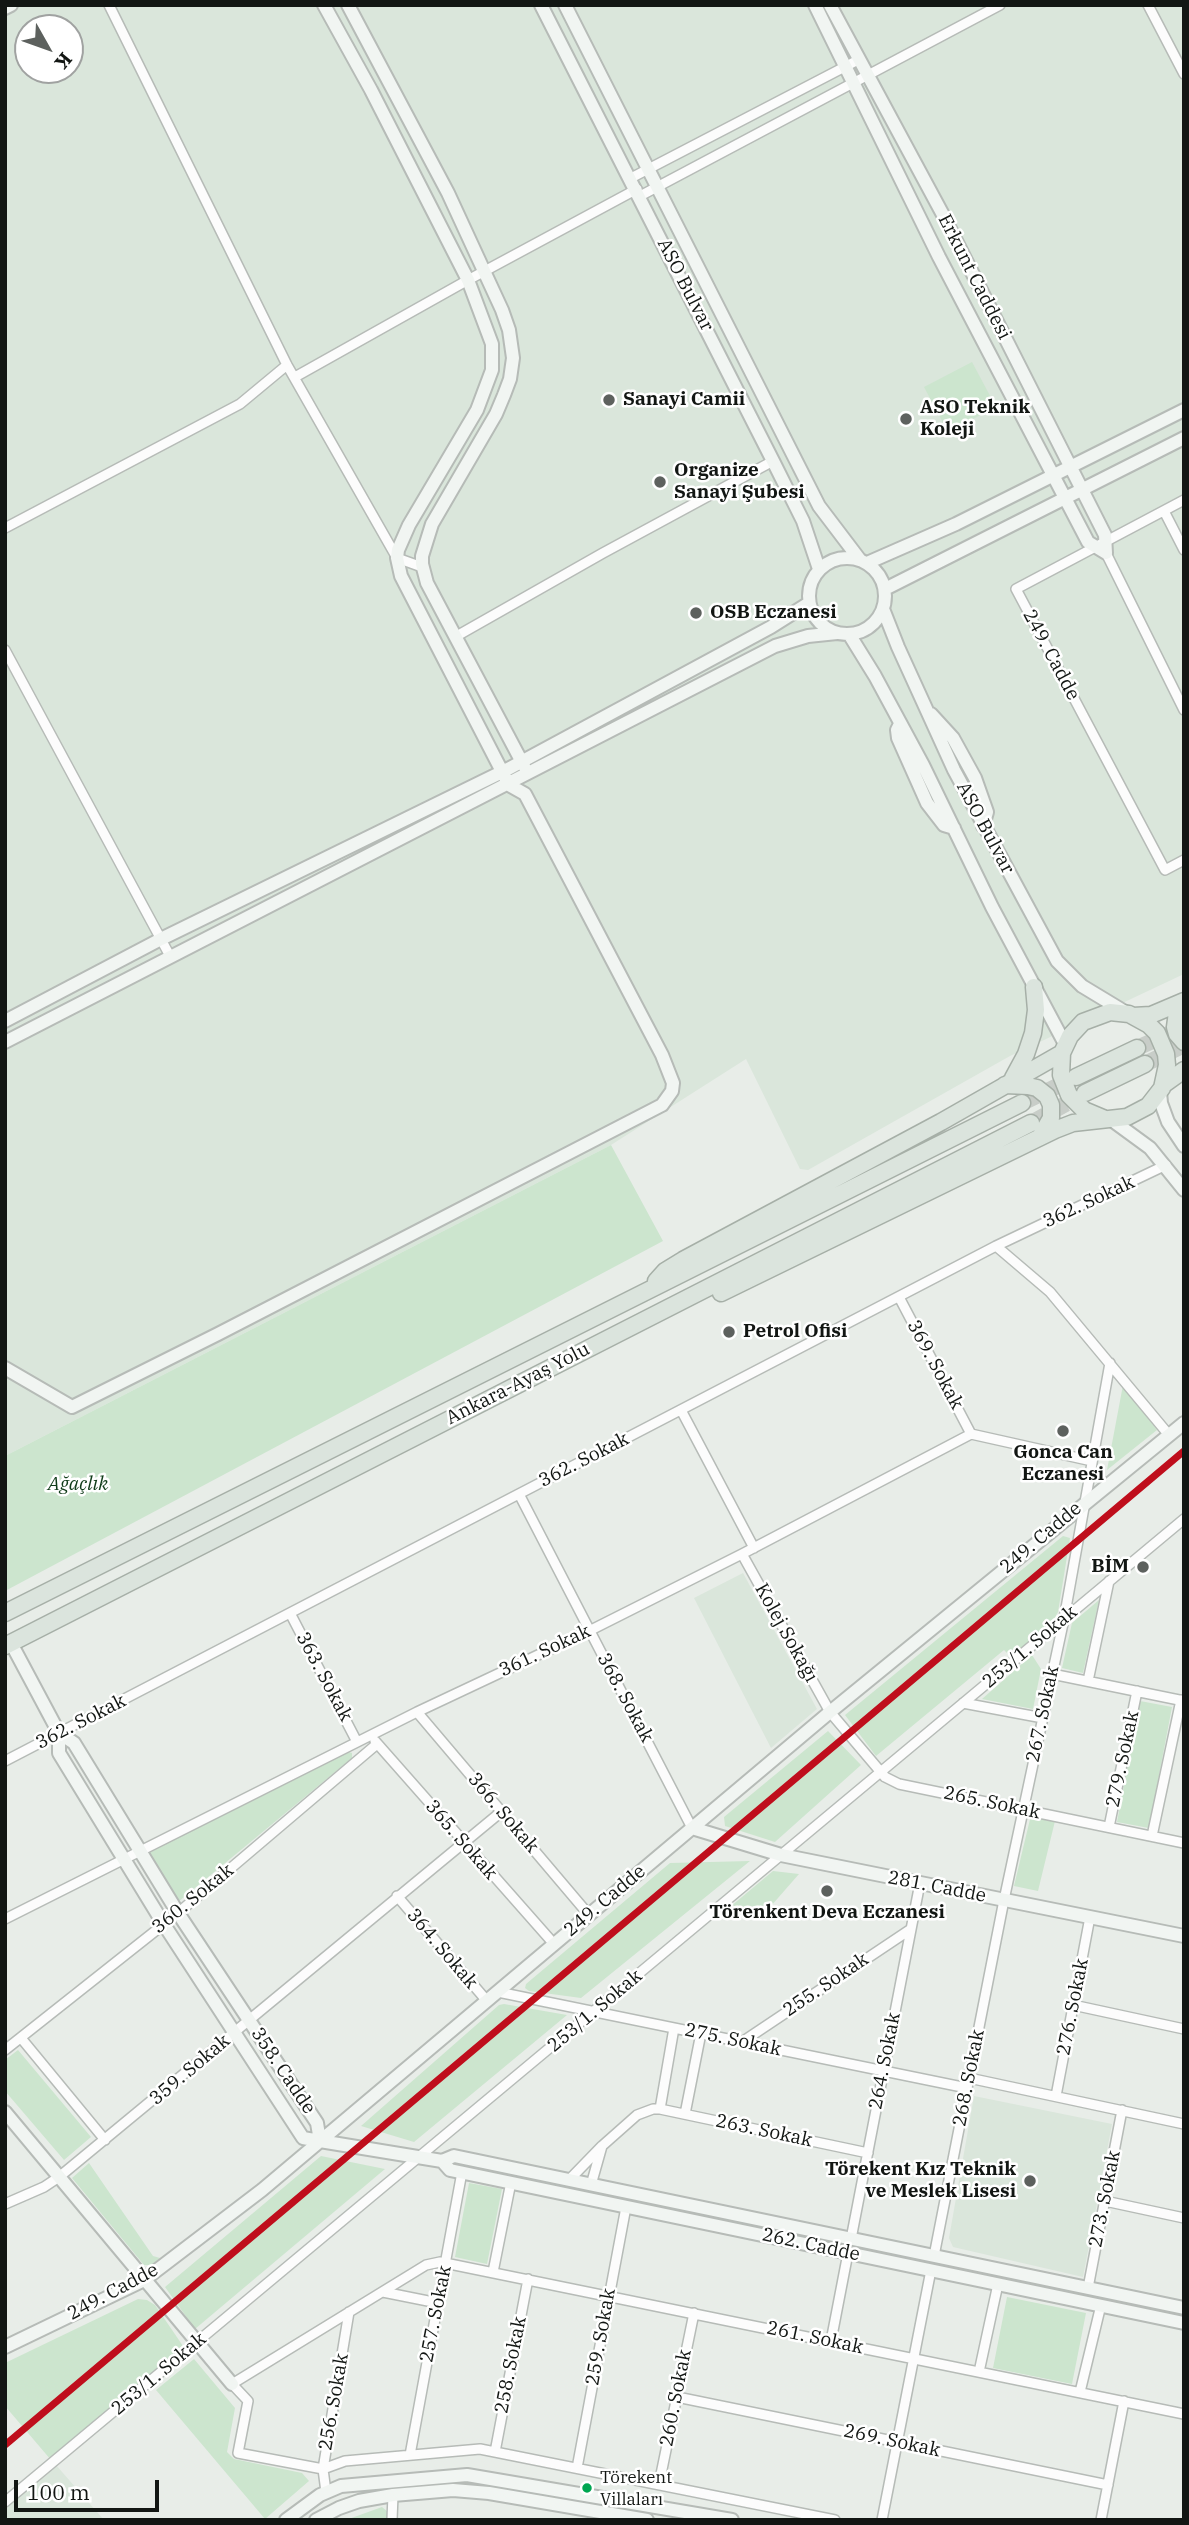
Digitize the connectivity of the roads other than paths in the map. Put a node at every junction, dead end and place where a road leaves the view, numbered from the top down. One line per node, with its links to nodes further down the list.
1 (11, 5): 11 (street)
2 (109, 5): 22 (street)
3 (324, 5): 14 (street)
4 (348, 5): 12 (street)
5 (541, 5): 18 (street, ASO Bulvar)
6 (565, 5): 17 (street, ASO Bulvar)
7 (815, 5): 13 (street)
8 (830, 5): 13 (street, Erkunt Caddesi)
9 (1000, 5): 16 (street)
10 (1149, 5): 15 (street)
11 (5, 8)
12 (375, 57): 14 (street); 20 (street)
13 (852, 63): 16 (street, Erkunt Caddesi); 17 (street)
14 (358, 67): 21 (street)
15 (1184, 74)
16 (860, 78): 19 (street); 27 (street, Erkunt Caddesi); 28 (street)
17 (649, 170): 18 (street); 19 (street, ASO Bulvar)
18 (636, 187): 19 (street); 20 (street); 26 (street, ASO Bulvar)
19 (657, 187): 37 (street, ASO Bulvar)
20 (484, 272): 21 (street); 38 (street)
21 (468, 279): 23 (street); 36 (street)
22 (287, 365): 23 (street); 33 (street)
23 (295, 377): 36 (street)
24 (1184, 410): 27 (street)
25 (1184, 438): 29 (street)
26 (773, 461): 39 (street, ASO Bulvar); 44 (street)
27 (1070, 468): 28 (street); 29 (street, Erkunt Caddesi)
28 (1054, 476): 30 (street); 37 (street)
29 (1082, 491): 30 (street); 34 (street, Erkunt Caddesi)
30 (1066, 499): 34 (street); 40 (street)
31 (1184, 500): 32 (street, 249. Cadde)
32 (1164, 511): 34 (street, 249. Cadde); 35 (street)
33 (5, 528)
34 (1101, 548): 46 (street); 52 (street, 249. Cadde)
35 (1184, 550)
36 (397, 558): 38 (street); 48 (street)
37 (864, 561): 39 (street); 40 (street)
38 (422, 567): 44 (street)
39 (819, 569): 41 (street)
40 (885, 589): 42 (street)
41 (809, 603): 43 (street); 47 (street)
42 (883, 609): 43 (street); 57 (street, ASO Bulvar)
43 (843, 633): 49 (street); 55 (street, ASO Bulvar)
44 (454, 638): 47 (street)
45 (5, 650): 53 (street)
46 (1184, 710)
47 (522, 762): 48 (street); 49 (street)
48 (502, 771): 50 (street); 53 (street)
49 (528, 775): 50 (street); 51 (street)
50 (509, 785): 51 (street); 54 (street)
51 (525, 793): 81 (street)
52 (1184, 860)
53 (161, 939): 54 (street); 58 (street)
54 (170, 956): 59 (street)
55 (1034, 987): 62 (street, ASO Bulvar); 66 (highway)
56 (1181, 1003): 57 (highway); 60 (highway)
57 (1130, 1015): 62 (highway); 67 (highway)
58 (5, 1021)
59 (5, 1042)
60 (1184, 1042)
61 (1137, 1048): 65 (highway)
62 (1063, 1049): 66 (highway); 70 (highway)
63 (1145, 1064): 68 (highway)
64 (1184, 1070): 67 (highway)
65 (1076, 1077)
66 (1007, 1084): 72 (highway); 77 (highway)
67 (1162, 1088): 70 (highway); 73 (street)
68 (1085, 1093)
69 (1022, 1103): 77 (highway, Ankara-Ayaş Yolu)
70 (1106, 1118): 72 (highway); 74 (street)
71 (1031, 1123): 79 (highway, Ankara-Ayaş Yolu)
72 (1039, 1139): 79 (highway)
73 (1184, 1146)
74 (1166, 1165): 75 (street); 76 (street, 362. Sokak)
75 (1184, 1190)
76 (996, 1246): 78 (street, 362. Sokak); 80 (street)
77 (646, 1292): 93 (highway, Ankara-Ayaş Yolu)
78 (899, 1297): 82 (street, 362. Sokak); 84 (street, 369. Sokak)
79 (650, 1317): 97 (highway, Ankara-Ayaş Yolu)
80 (1110, 1363): 85 (street); 86 (street, 267. Sokak)
81 (5, 1368)
82 (681, 1410): 87 (street, 362. Sokak); 90 (street)
83 (1184, 1423): 85 (street, 249. Cadde)
84 (971, 1434): 86 (street); 90 (street, 361. Sokak)
85 (1169, 1435): 88 (street, 249. Cadde)
86 (1092, 1461): 88 (street, 267. Sokak)
87 (519, 1494): 94 (street, 362. Sokak); 96 (street, 368. Sokak)
88 (1086, 1501): 95 (street, 267. Sokak); 104 (street, 249. Cadde)
89 (1184, 1519): 92 (street, 253/1. Sokak)
90 (754, 1548): 91 (street, 361. Sokak)
91 (742, 1554): 96 (street, 361. Sokak); 104 (street, Kolej Sokağı)
92 (1109, 1581): 95 (street, 253/1. Sokak); 99 (street)
93 (5, 1613)
94 (290, 1613): 106 (street, 362. Sokak); 108 (street, 363. Sokak)
95 (1064, 1619): 98 (street, 267. Sokak); 102 (street, 253/1. Sokak)
96 (589, 1630): 103 (street, 361. Sokak); 115 (street, 368. Sokak)
97 (8, 1645): 106 (street, 358. Cadde)
98 (1052, 1674): 99 (street); 105 (street, 267. Sokak)
99 (1087, 1681): 100 (street)
100 (1137, 1691): 101 (street); 114 (street, 279. Sokak)
101 (1182, 1700): 116 (street)
102 (963, 1703): 105 (street); 111 (street, 253/1. Sokak)
103 (417, 1712): 107 (street, 361. Sokak); 113 (street, 366. Sokak)
104 (830, 1712): 111 (street, 265. Sokak); 115 (street, 249. Cadde)
105 (1043, 1718): 112 (street, 267. Sokak)
106 (59, 1733): 110 (street, 362. Sokak); 119 (street, 358. Cadde); 121 (street, 358. Cadde)
107 (370, 1735): 108 (street, 361. Sokak); 109 (street, 365. Sokak)
108 (357, 1742): 119 (street, 361. Sokak)
109 (377, 1744): 117 (street, 365. Sokak); 125 (street, 360. Sokak)
110 (5, 1761)
111 (880, 1773): 112 (street, 265. Sokak); 120 (street, 253/1. Sokak)
112 (1023, 1810): 114 (street, 265. Sokak); 124 (street, 267. Sokak)
113 (502, 1812): 117 (street, 359. Sokak); 126 (street, 366. Sokak)
114 (1109, 1827): 116 (street, 265. Sokak)
115 (692, 1828): 120 (street, 281. Cadde); 126 (street, 249. Cadde)
116 (1152, 1836): 118 (street, 265. Sokak)
117 (463, 1843): 123 (street, 359. Sokak); 132 (street, 365. Sokak)
118 (1184, 1843)
119 (139, 1851): 121 (street, 361. Sokak); 125 (street, 358. Cadde)
120 (781, 1855): 122 (street, 281. Cadde); 136 (street, 253/1. Sokak)
121 (124, 1860): 128 (street, 361. Sokak); 129 (street, 358. Cadde)
122 (920, 1883): 124 (street, 281. Cadde); 130 (street, 264. Sokak)
123 (397, 1896): 134 (street, 364. Sokak); 137 (street, 359. Sokak)
124 (1004, 1900): 127 (street, 281. Cadde); 146 (street, 268. Sokak)
125 (178, 1913): 129 (street, 360. Sokak); 137 (street, 358. Cadde)
126 (589, 1915): 132 (street, 249. Cadde)
127 (1090, 1917): 131 (street, 281. Cadde); 135 (street, 276. Sokak)
128 (5, 1919)
129 (163, 1923): 140 (street, 358. Cadde); 142 (street, 360. Sokak)
130 (911, 1929): 143 (street, 255. Sokak); 145 (street, 264. Sokak)
131 (1184, 1936)
132 (554, 1944): 133 (street, 249. Cadde)
133 (498, 1992): 134 (street, 249. Cadde); 136 (street, 275. Sokak)
134 (487, 2001): 155 (street, 249. Cadde)
135 (1073, 2005): 139 (street); 148 (street, 276. Sokak)
136 (594, 2011): 138 (street, 275. Sokak); 158 (street, 253/1. Sokak)
137 (249, 2020): 140 (street, 359. Sokak); 155 (street, 358. Cadde)
138 (674, 2028): 141 (street, 275. Sokak); 149 (street)
139 (1184, 2029)
140 (234, 2033): 154 (street, 359. Sokak); 155 (street, 358. Cadde)
141 (701, 2033): 143 (street, 275. Sokak); 152 (street)
142 (20, 2038): 144 (street, 360. Sokak); 154 (street)
143 (742, 2042): 145 (street, 275. Sokak)
144 (6, 2046)
145 (884, 2071): 147 (street, 275. Sokak); 157 (street, 264. Sokak)
146 (970, 2078): 147 (street, 268. Sokak); 148 (street)
147 (967, 2088): 171 (street, 268. Sokak)
148 (1056, 2096): 150 (street)
149 (660, 2109): 152 (street, 263. Sokak); 156 (street)
150 (1122, 2110): 153 (street); 165 (street, 273. Sokak)
151 (5, 2112): 161 (street)
152 (685, 2114): 157 (street, 263. Sokak)
153 (1184, 2124)
154 (105, 2140): 161 (street, 359. Sokak)
155 (320, 2141): 158 (street, 262. Cadde); 176 (street, 249. Cadde)
156 (602, 2146): 162 (street); 164 (street)
157 (868, 2153): 169 (street, 264. Sokak)
158 (419, 2157): 159 (street, 262. Cadde); 188 (street, 253/1. Sokak)
159 (442, 2161): 160 (street, 262. Cadde); 162 (street, 262. Cadde)
160 (462, 2172): 163 (street, 262. Cadde); 172 (street, 257. Sokak)
161 (59, 2178): 166 (street, 359. Sokak); 176 (street)
162 (569, 2180): 164 (street, 262. Cadde)
163 (511, 2182): 167 (street, 262. Cadde); 174 (street)
164 (591, 2185): 169 (street, 262. Cadde)
165 (1105, 2201): 168 (street); 178 (street, 273. Sokak)
166 (5, 2204)
167 (626, 2207): 170 (street, 262. Cadde); 180 (street, 259. Sokak)
168 (1184, 2218)
169 (851, 2239): 171 (street, 262. Cadde)
170 (848, 2253): 173 (street, 262. Cadde); 187 (street)
171 (934, 2256): 173 (street); 178 (street, 262. Cadde)
172 (446, 2262): 174 (street, 261. Sokak); 179 (street); 181 (street, 257. Sokak)
173 (932, 2270): 177 (street, 262. Cadde); 190 (street)
174 (493, 2272): 175 (street, 261. Sokak)
175 (528, 2279): 180 (street, 261. Sokak); 198 (street, 258. Sokak)
176 (144, 2280): 188 (street); 189 (street, 249. Cadde)
177 (998, 2284): 182 (street, 262. Cadde); 191 (street)
178 (1088, 2288): 183 (street, 262. Cadde)
179 (383, 2292): 181 (street); 184 (street)
180 (609, 2295): 185 (street, 261. Sokak); 200 (street, 259. Sokak)
181 (438, 2303): 199 (street, 257. Sokak)
182 (1101, 2305): 186 (street, 262. Cadde); 193 (street)
183 (1184, 2308)
184 (349, 2312): 192 (street); 201 (street, 256. Sokak)
185 (694, 2313): 187 (street, 261. Sokak); 194 (street, 260. Sokak)
186 (1184, 2323)
187 (831, 2341): 190 (street, 261. Sokak)
188 (196, 2343): 192 (street); 206 (street, 253/1. Sokak)
189 (5, 2347)
190 (914, 2358): 191 (street, 261. Sokak); 197 (street)
191 (979, 2372): 193 (street, 261. Sokak)
192 (232, 2384): 201 (street)
193 (1080, 2392): 195 (street, 261. Sokak)
194 (677, 2397): 197 (street, 269. Sokak); 202 (street, 260. Sokak)
195 (1124, 2401): 196 (street, 261. Sokak); 203 (street)
196 (1184, 2414)
197 (898, 2442): 203 (street, 269. Sokak); 215 (street)
198 (495, 2452): 199 (street); 200 (street)
199 (410, 2455): 201 (street)
200 (577, 2468): 202 (street)
201 (323, 2469): 204 (street, 256. Sokak)
202 (659, 2484): 214 (street)
203 (1108, 2485): 216 (street)
204 (326, 2492): 207 (street); 209 (street); 213 (street)
205 (393, 2495): 207 (street); 208 (street); 211 (street)
206 (5, 2502)
207 (334, 2510): 210 (street)
208 (605, 2516): 212 (street)
209 (286, 2520)
210 (316, 2520)
211 (392, 2520)
212 (647, 2520)
213 (732, 2520)
214 (835, 2520)
215 (882, 2520)
216 (1101, 2520)

